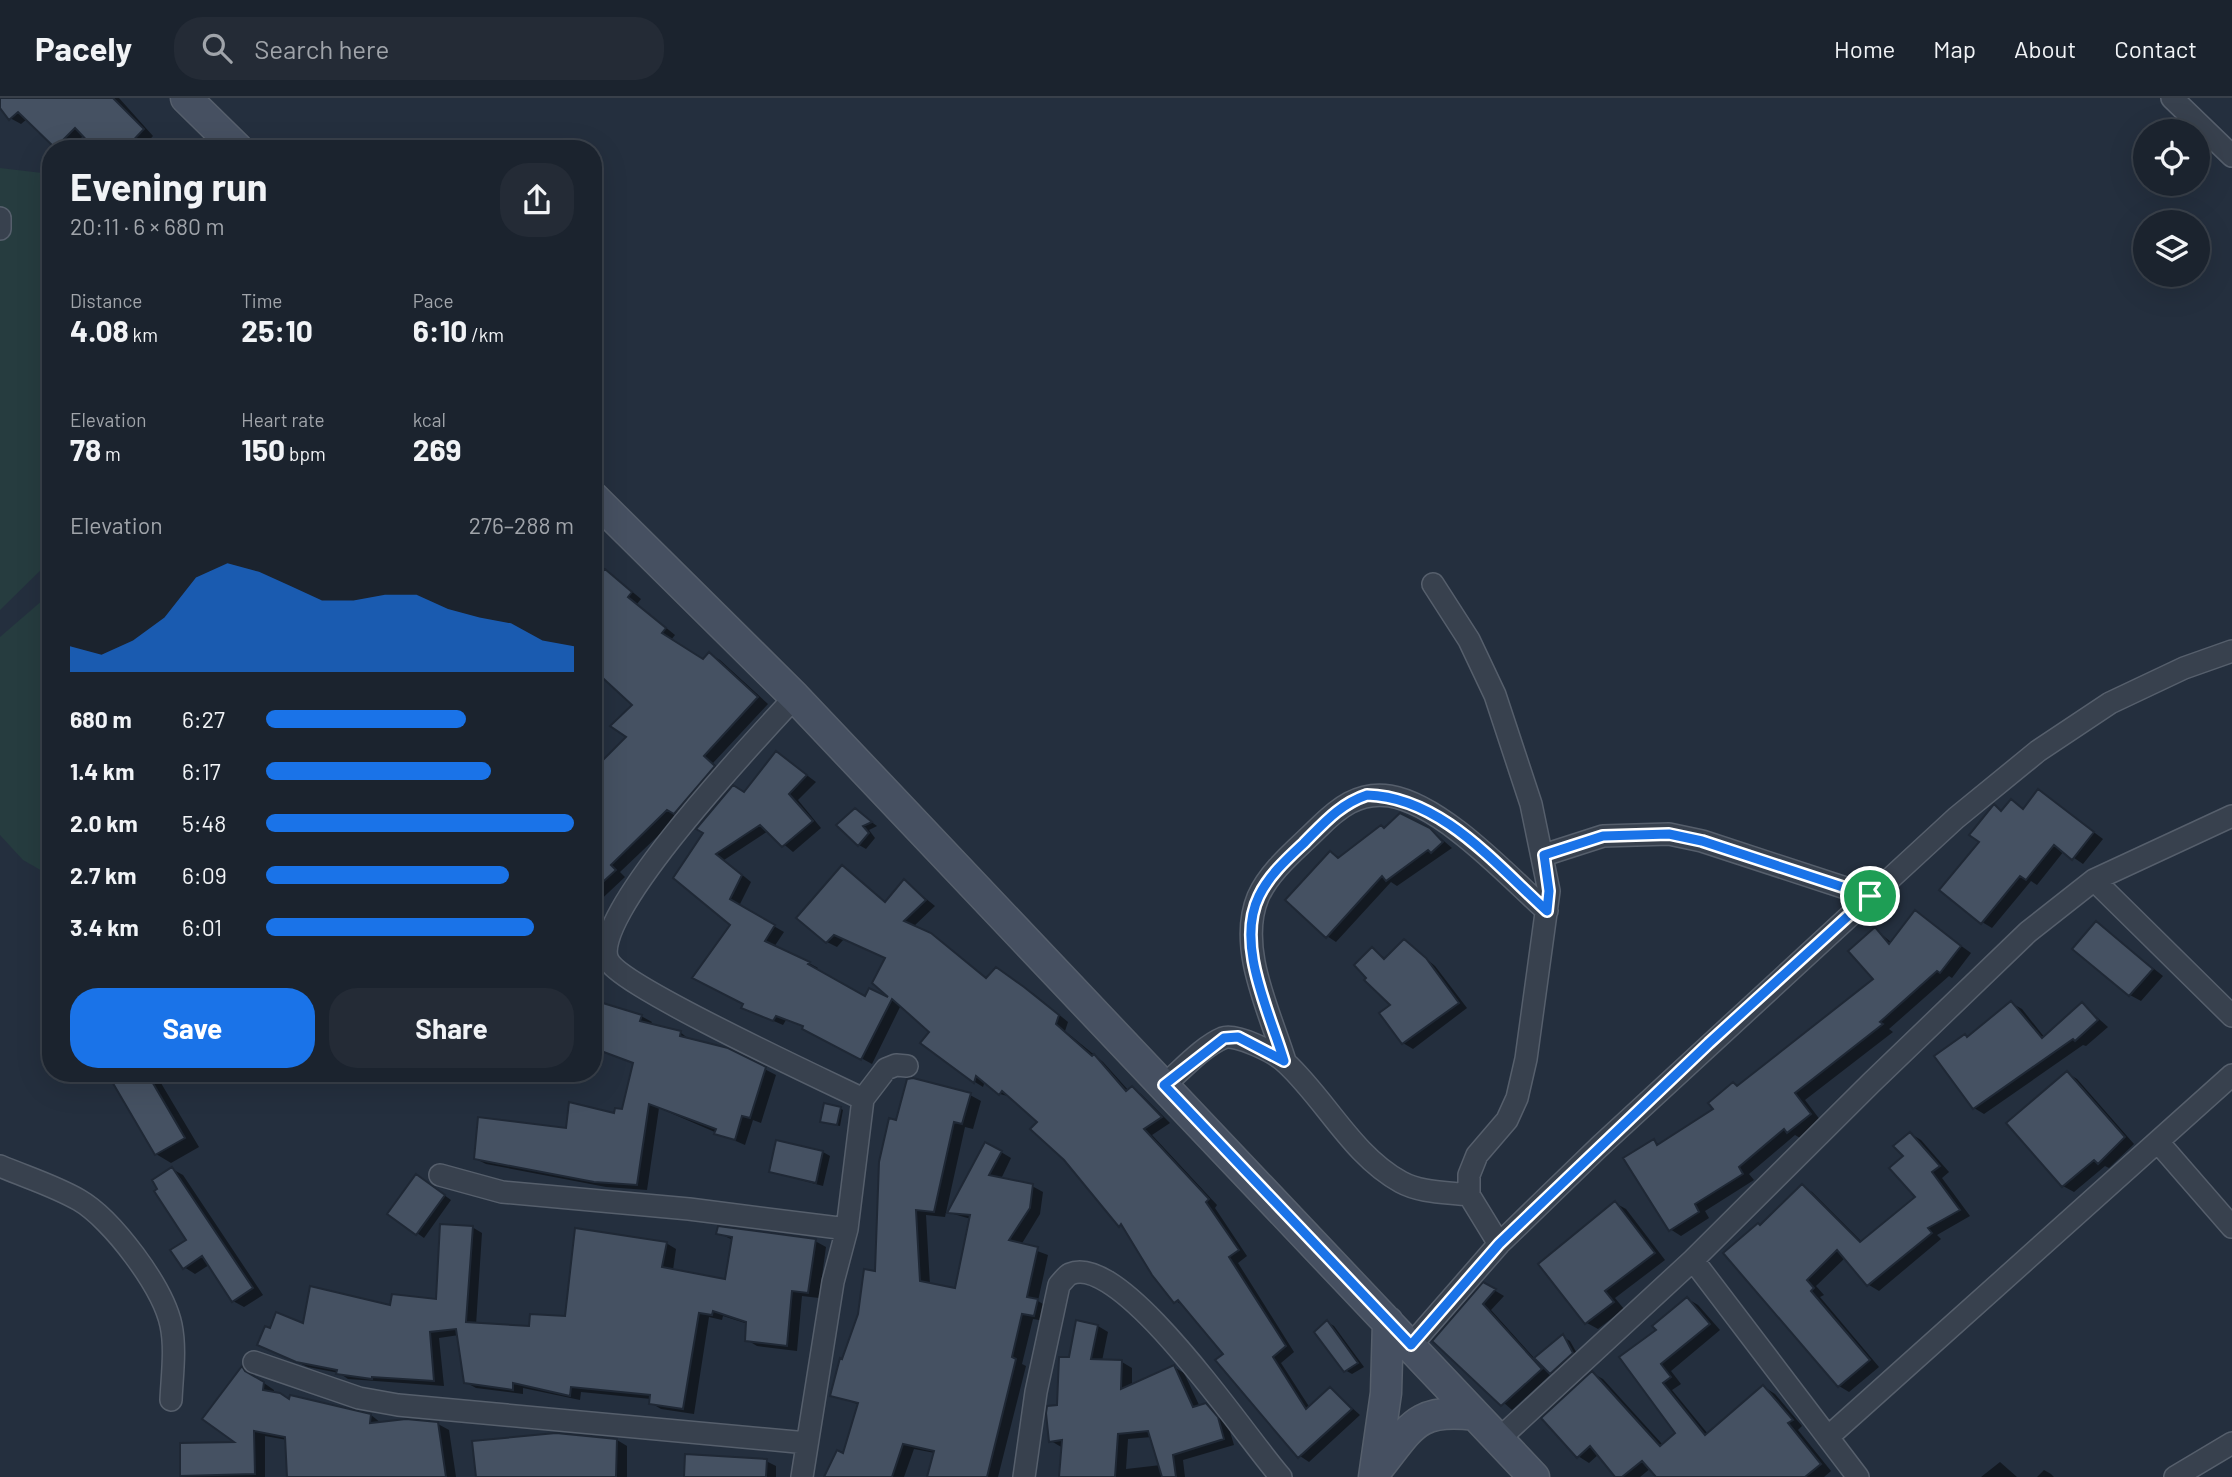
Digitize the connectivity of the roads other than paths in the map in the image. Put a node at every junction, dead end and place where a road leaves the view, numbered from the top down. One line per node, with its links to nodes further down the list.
1 (186, 98): 3 (main road)
2 (2172, 98): 4 (street)
3 (230, 140)
4 (2232, 156)
5 (0, 218): 6 (street)
6 (0, 229)
7 (602, 506): 10 (main road)
8 (1433, 584): 12 (street)
9 (2232, 651): 14 (street)
10 (795, 696): 20 (main road); 21 (street)
11 (2232, 816): 13 (street)
12 (1544, 855): 14 (street); 15 (street)
13 (2094, 880): 16 (street); 29 (street)
14 (1870, 896): 28 (street)
15 (1547, 911): 17 (street); 25 (street)
16 (2232, 1016)
17 (1284, 1061): 20 (street); 25 (street)
18 (907, 1066): 21 (street)
19 (2232, 1075): 22 (street)
20 (1164, 1085): 30 (main road)
21 (863, 1099): 27 (street)
22 (2158, 1142): 26 (street); 35 (street)
23 (0, 1166): 33 (street)
24 (440, 1175): 27 (street)
25 (1469, 1195): 28 (street)
26 (2232, 1227)
27 (847, 1228): 37 (street)
28 (1499, 1244): 31 (street)
29 (1693, 1259): 35 (street); 36 (street)
30 (1388, 1322): 31 (main road); 39 (main road)
31 (1411, 1345): 34 (main road)
32 (254, 1362): 37 (street)
33 (171, 1401)
34 (1475, 1415): 36 (main road); 39 (main road)
35 (1828, 1437): 44 (street)
36 (1499, 1439): 43 (main road)
37 (807, 1443): 40 (street)
38 (2232, 1443): 45 (street)
39 (1375, 1474)
40 (802, 1477)
41 (1024, 1477): 42 (street)
42 (1281, 1477)
43 (1534, 1477)
44 (1858, 1477)
45 (2175, 1477)

